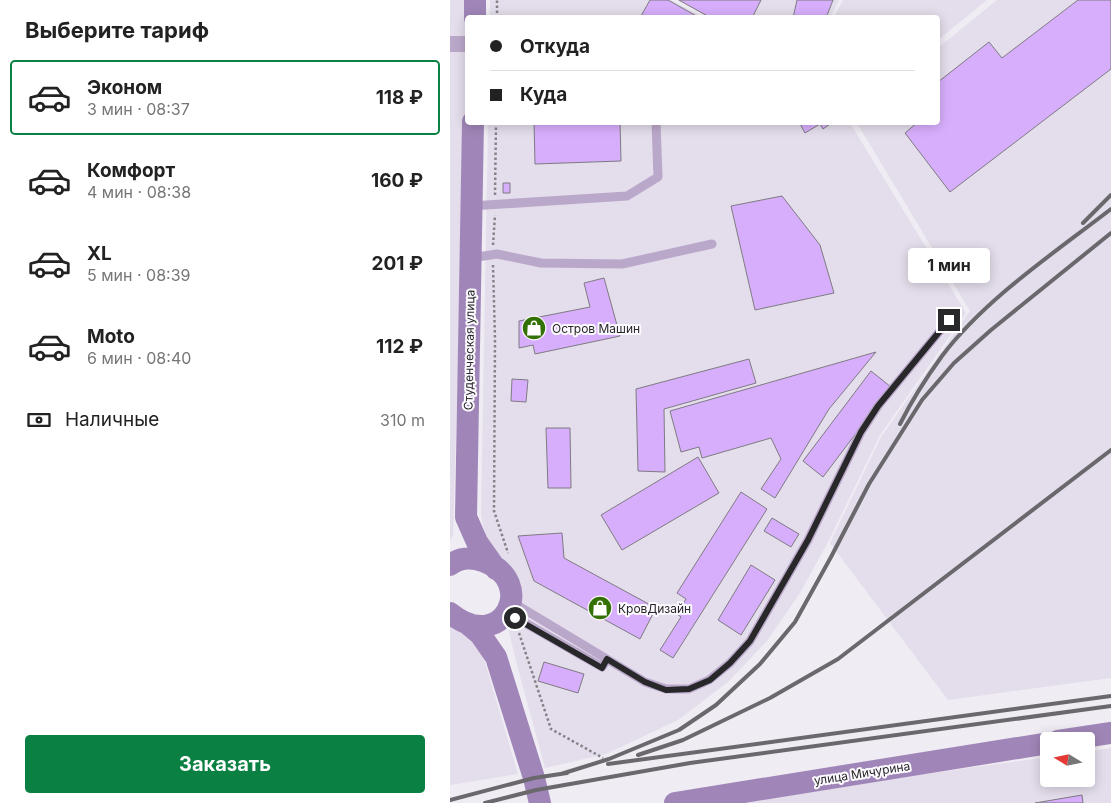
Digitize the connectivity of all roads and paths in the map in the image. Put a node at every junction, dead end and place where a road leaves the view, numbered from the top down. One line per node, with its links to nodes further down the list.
1 (475, 0): 3 (main road)
2 (497, 0): 4 (path)
3 (475, 15)
4 (497, 15)
5 (450, 44): 6 (street)
6 (465, 44)
7 (473, 125): 11 (main road, Студенческая улица)
8 (496, 125): 10 (path)
9 (656, 125): 10 (lane)
10 (495, 204): 11 (lane); 13 (path)
11 (471, 206): 14 (main road, Студенческая улица)
12 (712, 244): 13 (lane)
13 (493, 254): 14 (lane); 17 (path)
14 (470, 258): 16 (main road, Студенческая улица)
15 (949, 320): 22 (lane)
16 (466, 517): 17 (main road, Студенческая улица); 18 (main road)
17 (502, 562): 18 (main road); 19 (main road, Студенческая улица)
18 (451, 564)
19 (509, 613): 20 (main road); 21 (main road); 22 (lane); 22 (lane); 26 (path)
20 (459, 618): 21 (main road)
21 (496, 657): 28 (main road)
22 (607, 659)
23 (1111, 733): 24 (main road)
24 (1095, 735)
25 (1040, 744): 27 (main road, улица Мичурина)
26 (603, 758)
27 (697, 801): 29 (main road, улица Мичурина)
28 (540, 803)
29 (675, 803)

